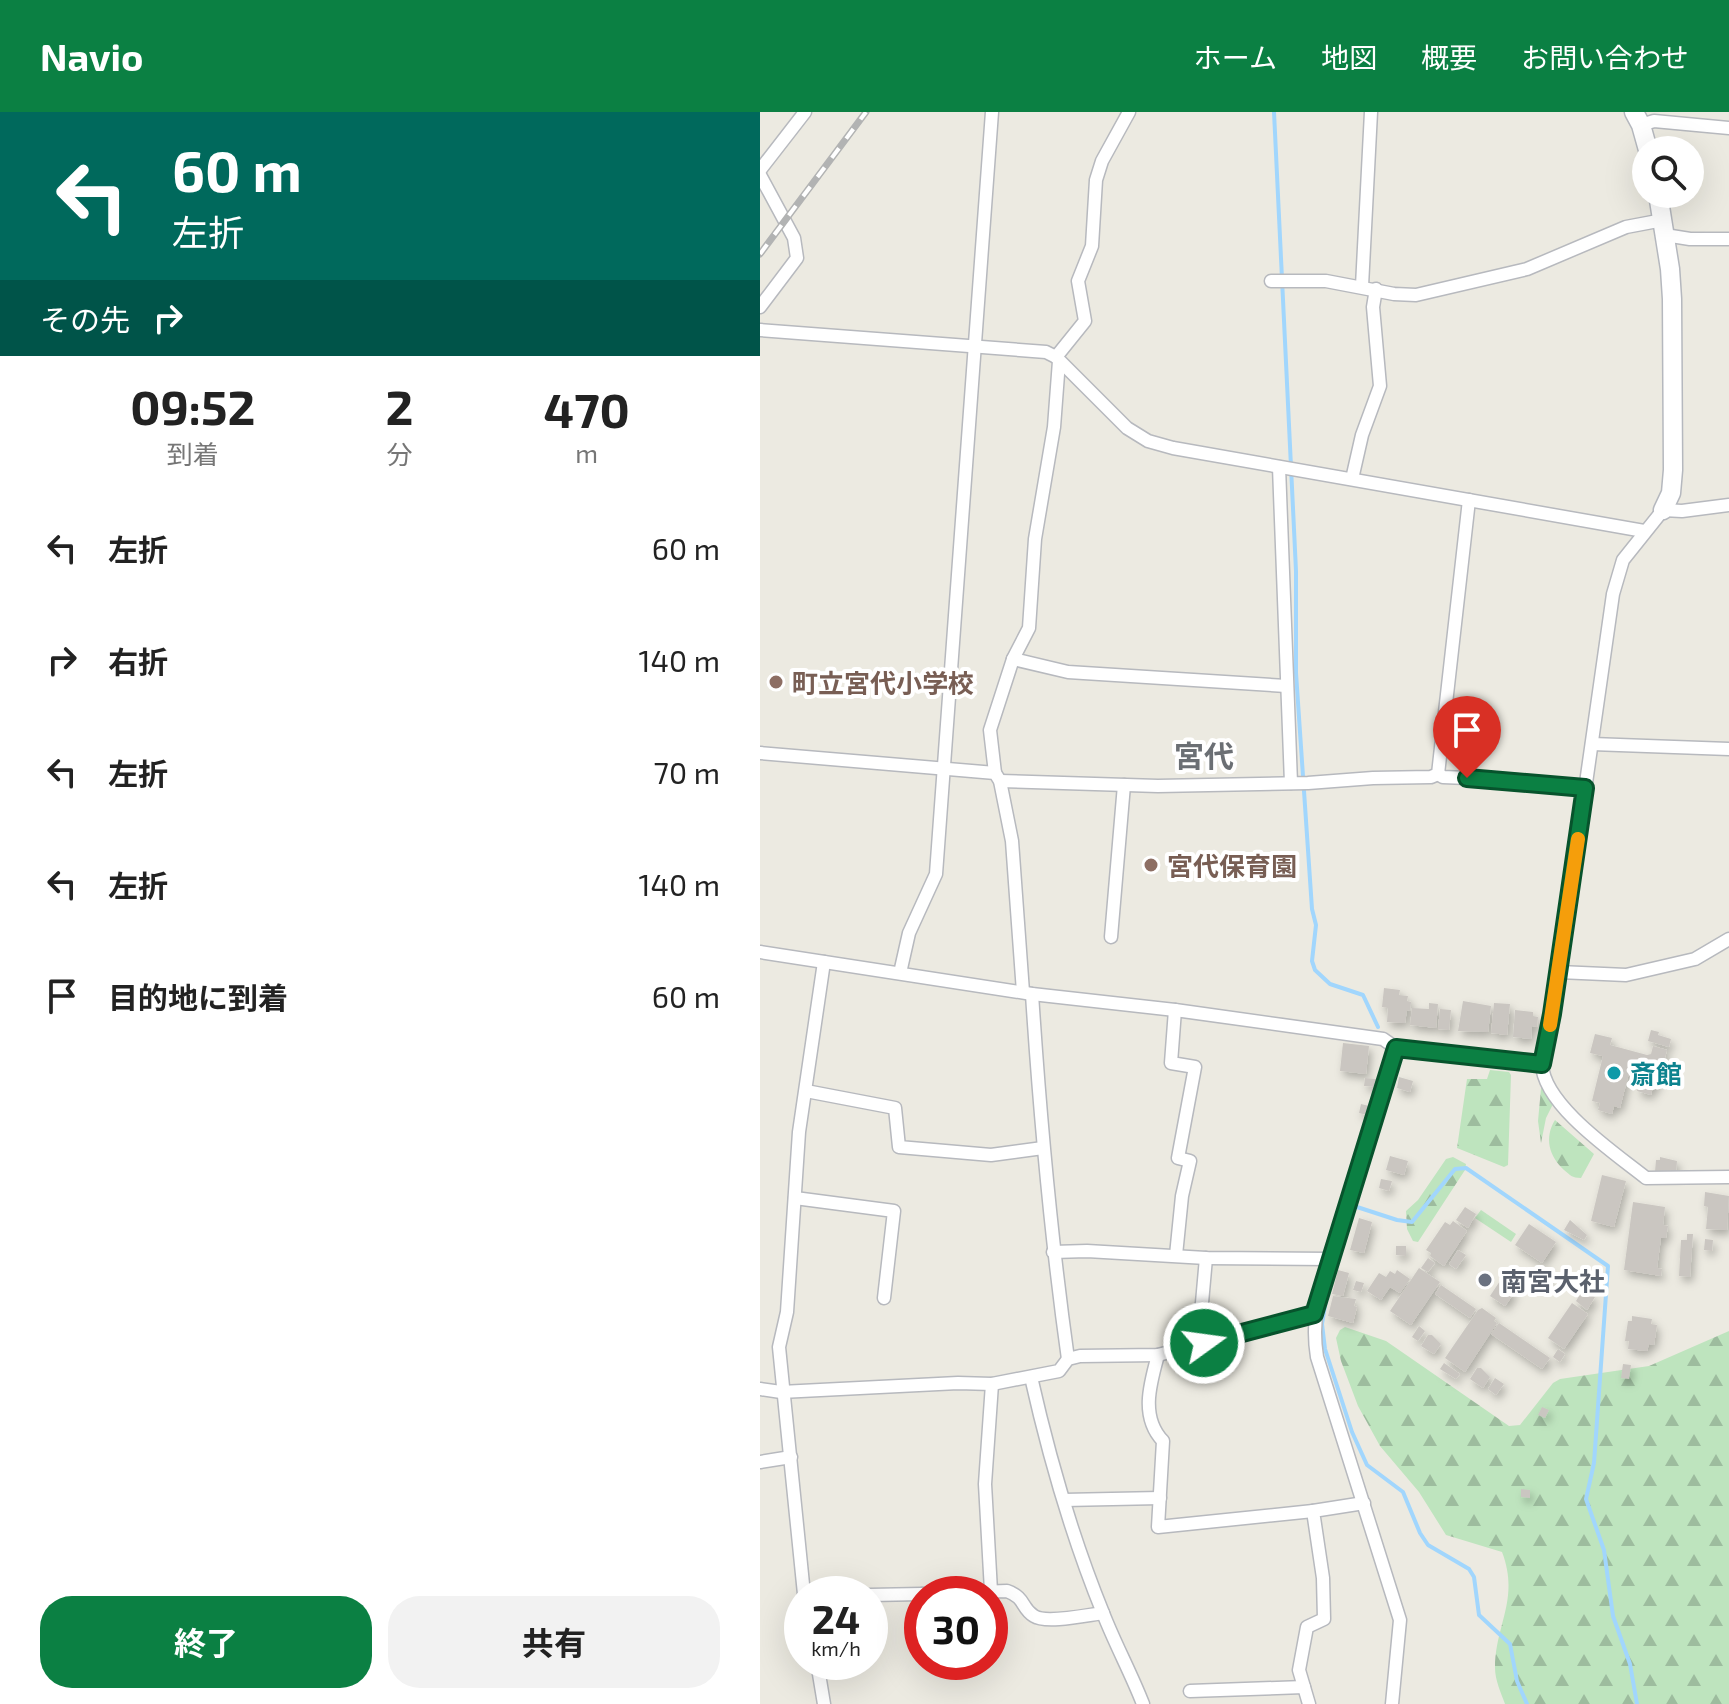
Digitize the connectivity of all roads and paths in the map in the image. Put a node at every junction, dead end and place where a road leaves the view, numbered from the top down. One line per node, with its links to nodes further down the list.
1 (805, 112): 8 (street)
2 (992, 112): 17 (street)
3 (1129, 112): 18 (street)
4 (1371, 112): 13 (street)
5 (1680, 117): 6 (street); 7 (street)
6 (1637, 118)
7 (1729, 128)
8 (760, 173): 15 (street)
9 (1661, 208): 10 (street)
10 (1664, 227): 11 (street); 14 (street); 23 (street)
11 (1729, 239)
12 (1271, 281): 13 (street)
13 (1362, 286): 14 (street)
14 (1376, 289): 20 (street)
15 (760, 307)
16 (760, 330): 17 (street)
17 (975, 346): 18 (street); 30 (street)
18 (1057, 359): 19 (street); 25 (street)
19 (1288, 469): 20 (street); 26 (street)
20 (1352, 479): 21 (street)
21 (1469, 500): 24 (street); 31 (street)
22 (1729, 505): 23 (street)
23 (1663, 510): 24 (street)
24 (1644, 531): 27 (street)
25 (1013, 659): 26 (street); 32 (street)
26 (1286, 686): 33 (street)
27 (1592, 744): 28 (street); 35 (street)
28 (1729, 749)
29 (760, 753): 30 (street)
30 (945, 767): 32 (street); 41 (street)
31 (1438, 774): 33 (street); 35 (street)
32 (998, 777): 34 (street); 42 (street)
33 (1299, 783): 34 (street)
34 (1124, 785): 36 (street)
35 (1585, 788): 40 (street)
36 (1111, 937)
37 (1729, 939): 40 (street)
38 (760, 952): 39 (street)
39 (824, 962): 41 (street); 46 (street)
40 (1559, 972): 45 (street)
41 (900, 973): 42 (street)
42 (1028, 993): 43 (street); 47 (street)
43 (1175, 1010): 44 (street); 51 (street)
44 (1396, 1048): 45 (street); 53 (street)
45 (1542, 1064): 48 (street)
46 (806, 1091): 47 (street); 49 (street)
47 (1043, 1148): 50 (street)
48 (1729, 1177)
49 (795, 1198): 54 (street); 62 (street)
50 (1053, 1252): 51 (street); 58 (street)
51 (1176, 1255): 52 (street)
52 (1206, 1258): 53 (street); 56 (street)
53 (1330, 1259): 55 (street)
54 (884, 1298)
55 (1314, 1314): 56 (street); 67 (street)
56 (1204, 1343): 57 (street)
57 (1158, 1355): 58 (street); 65 (street)
58 (1068, 1359): 59 (street)
59 (1031, 1377): 60 (street); 66 (street)
60 (992, 1384): 62 (street); 70 (street)
61 (760, 1389): 62 (street)
62 (781, 1392): 63 (street)
63 (791, 1457): 64 (street); 69 (street)
64 (760, 1462)
65 (1160, 1498): 66 (street); 68 (street)
66 (1064, 1500): 72 (street)
67 (1364, 1503): 68 (street); 79 (street)
68 (1313, 1511): 74 (street)
69 (801, 1576)
70 (990, 1576)
71 (1008, 1591): 72 (street)
72 (1103, 1613): 77 (street)
73 (820, 1680): 76 (street)
74 (1304, 1687): 75 (street); 78 (street)
75 (1190, 1691)
76 (824, 1704)
77 (1143, 1704)
78 (1309, 1704)
79 (1392, 1704)

